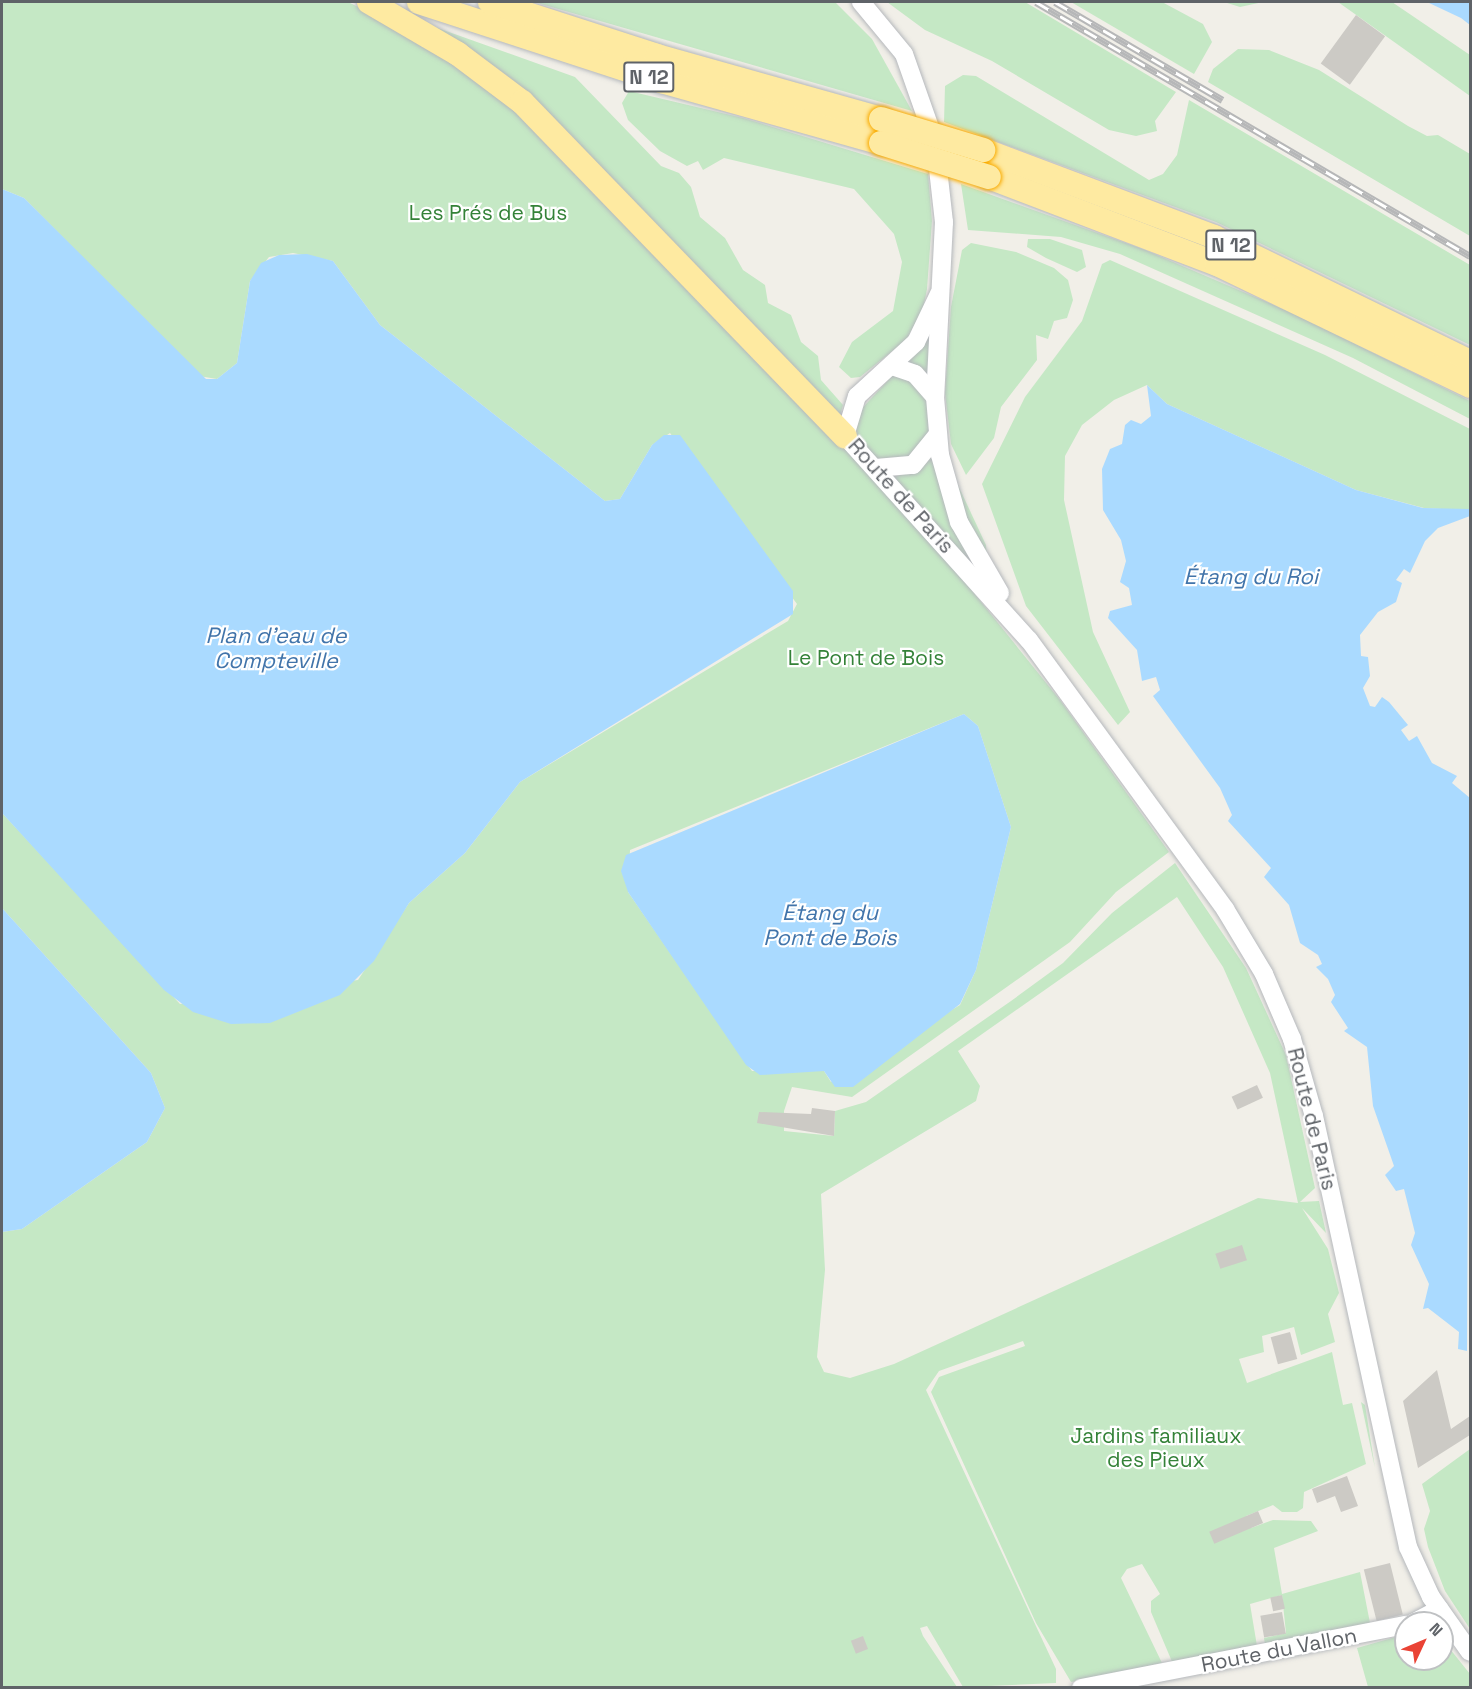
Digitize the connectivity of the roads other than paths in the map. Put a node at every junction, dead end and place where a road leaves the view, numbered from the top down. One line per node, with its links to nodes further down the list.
1 (369, 2): 11 (highway)
2 (419, 2): 8 (highway, N 12, bridge)
3 (490, 2): 6 (highway, N 12, bridge)
4 (861, 2): 5 (street)
5 (939, 294): 7 (street, Route de Paris); 9 (street, Route de Paris)
6 (1470, 362)
7 (892, 366): 9 (street); 11 (street, Route de Paris)
8 (1470, 386)
9 (935, 397): 10 (street, Route de Paris)
10 (937, 435): 12 (street); 13 (street, Route de Paris)
11 (845, 436): 12 (street, Route de Paris)
12 (876, 468): 13 (street, Route de Paris)
13 (1029, 640): 14 (street, Route de Paris)
14 (1438, 1609): 15 (street); 17 (street, Route de Paris)
15 (1434, 1611)
16 (1394, 1627): 18 (street, Route du Vallon)
17 (1470, 1652)
18 (1081, 1688)

